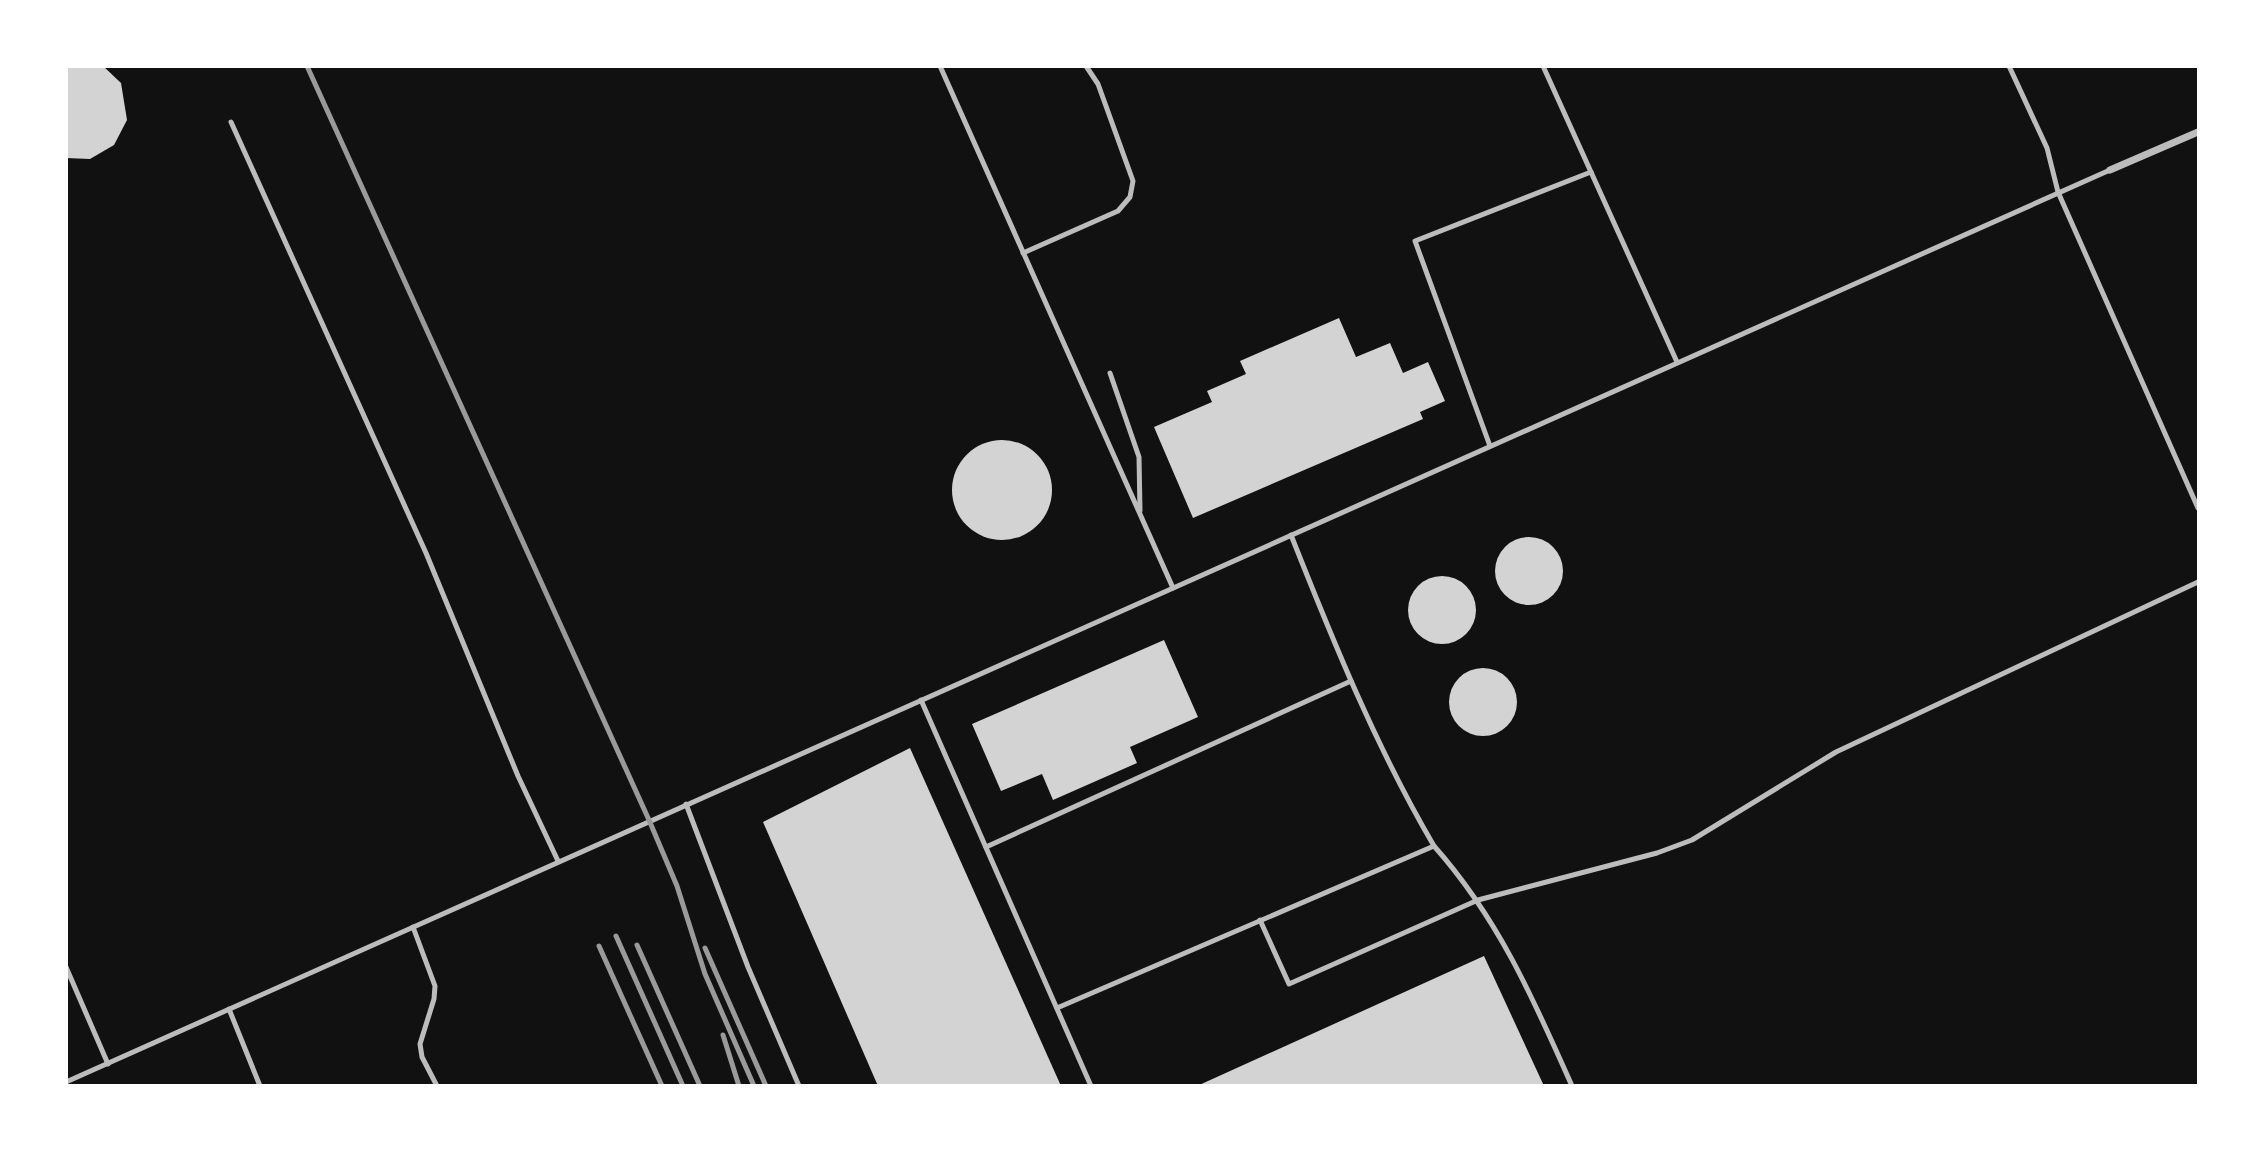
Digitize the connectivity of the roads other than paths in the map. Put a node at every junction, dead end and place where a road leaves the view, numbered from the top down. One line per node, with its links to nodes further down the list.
1 (950, 66): 5 (lane)
2 (1086, 66): 11 (lane)
3 (1543, 66): 9 (lane)
4 (2008, 66): 10 (lane)
5 (941, 68): 11 (lane)
6 (231, 122): 25 (lane)
7 (2199, 132): 8 (street)
8 (2109, 170): 10 (lane)
9 (1591, 172): 12 (lane); 14 (lane)
10 (2058, 192): 12 (lane); 15 (lane)
11 (1023, 253): 16 (lane)
12 (1677, 362): 14 (lane)
13 (1110, 373): 16 (lane)
14 (1490, 446): 17 (lane)
15 (2199, 508)
16 (1140, 514): 19 (lane)
17 (1291, 535): 19 (lane); 20 (lane)
18 (2199, 582): 26 (lane)
19 (1173, 588): 21 (lane)
20 (1351, 681): 23 (lane); 24 (lane)
21 (920, 700): 22 (lane); 24 (lane)
22 (686, 804): 25 (lane); 36 (lane)
23 (1434, 846): 26 (lane); 27 (lane)
24 (986, 847): 30 (lane)
25 (558, 861): 28 (lane)
26 (1478, 900): 27 (lane); 38 (lane)
27 (1260, 920): 30 (lane)
28 (413, 927): 31 (lane); 35 (lane)
29 (66, 967): 32 (lane)
30 (1057, 1008): 37 (lane)
31 (229, 1009): 32 (lane); 34 (lane)
32 (108, 1064): 33 (lane)
33 (66, 1082)
34 (260, 1086)
35 (437, 1086)
36 (799, 1086)
37 (1091, 1086)
38 (1572, 1086)

